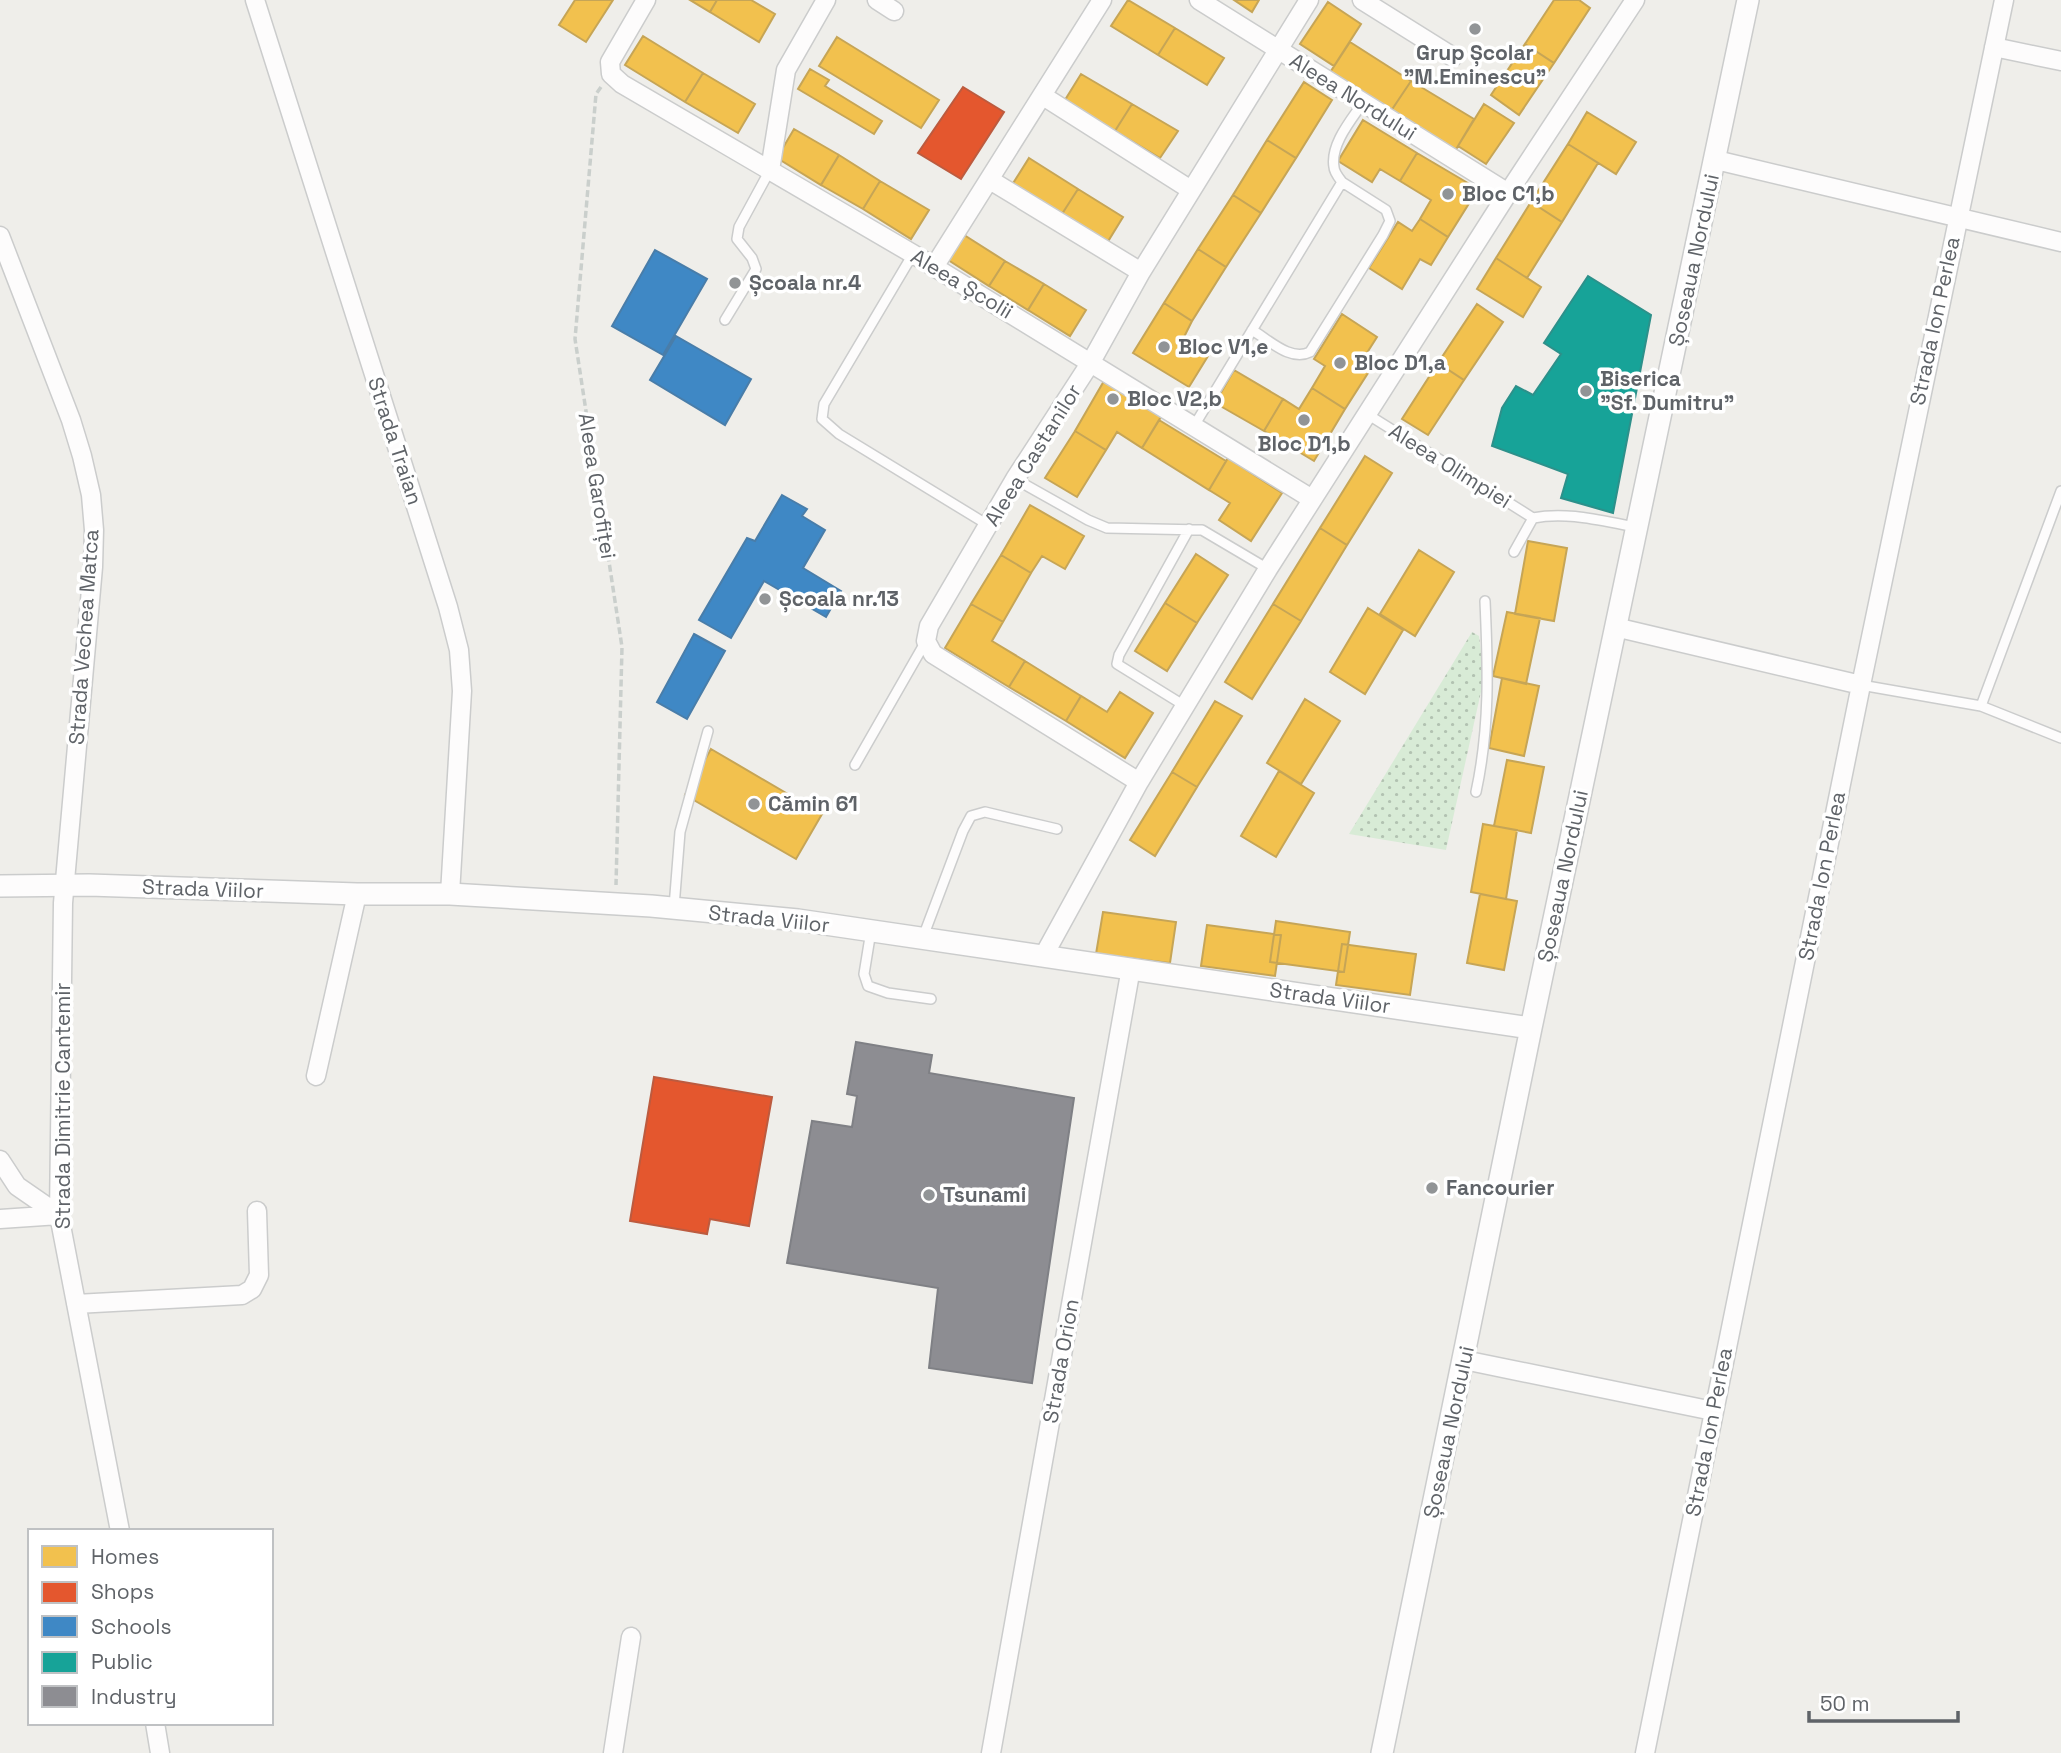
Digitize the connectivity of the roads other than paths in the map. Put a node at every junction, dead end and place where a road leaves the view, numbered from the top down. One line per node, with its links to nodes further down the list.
1 (256, 0): 60 (street, Strada Traian)
2 (646, 0): 20 (street, Aleea Școlii)
3 (826, 0): 20 (street)
4 (877, 0): 12 (street)
5 (1102, 0): 17 (street)
6 (1199, 0): 14 (street, Aleea Nordului)
7 (1309, 0): 14 (street, Aleea Castanilor)
8 (1362, 0): 15 (street)
9 (1635, 0): 24 (street)
10 (2004, 0): 13 (street, Strada Ion Perlea)
11 (1742, 2): 19 (street, Șoseaua Nordului)
12 (894, 11)
13 (1994, 47): 16 (street); 25 (street, Strada Ion Perlea)
14 (1278, 50): 18 (street, Aleea Nordului); 23 (street, Aleea Castanilor)
15 (1453, 57)
16 (2061, 61)
17 (1043, 96): 21 (street); 23 (street)
18 (1362, 103): 22 (lane); 24 (street, Aleea Nordului)
19 (1716, 160): 25 (street); 41 (street, Șoseaua Nordului)
20 (770, 170): 28 (street, Aleea Școlii); 31 (lane)
21 (990, 180): 29 (street); 30 (street)
22 (1342, 182): 32 (lane); 32 (lane)
23 (1191, 190): 30 (street, Aleea Castanilor)
24 (1508, 193): 34 (street)
25 (1957, 217): 27 (street); 48 (street, Strada Ion Perlea)
26 (0, 236): 57 (street, Strada Vechea Matca)
27 (2061, 243)
28 (913, 254): 29 (street, Aleea Școlii); 40 (lane)
29 (934, 267): 33 (street, Aleea Școlii)
30 (1141, 272): 33 (street, Aleea Castanilor)
31 (725, 320)
32 (1252, 330): 35 (lane)
33 (1091, 362): 35 (street, Aleea Școlii); 36 (street, Aleea Castanilor)
34 (1367, 414): 38 (street); 39 (lane, Aleea Olimpiei)
35 (1194, 426): 38 (street, Aleea Școlii)
36 (1015, 479): 40 (street, Aleea Castanilor); 42 (lane)
37 (2061, 491): 50 (lane)
38 (1312, 499): 44 (street)
39 (1533, 518): 41 (lane, Aleea Olimpiei); 43 (lane, Aleea Olimpiei)
40 (988, 525): 47 (street, Aleea Castanilor)
41 (1636, 527): 46 (street, Șoseaua Nordului)
42 (1189, 529): 44 (lane); 49 (lane)
43 (1514, 552)
44 (1268, 569): 49 (street)
45 (1485, 601): 55 (lane)
46 (1615, 627): 48 (street); 67 (street, Șoseaua Nordului)
47 (926, 641): 53 (lane); 54 (street)
48 (1861, 685): 50 (lane); 75 (street, Strada Ion Perlea)
49 (1185, 706): 54 (street)
50 (1981, 706): 52 (lane)
51 (708, 731): 61 (lane)
52 (2061, 738)
53 (855, 765)
54 (1139, 782): 64 (street)
55 (1476, 792)
56 (1057, 829): 63 (lane)
57 (64, 885): 58 (street, Strada Viilor); 59 (street, Strada Viilor); 71 (street, Strada Dimitrie Cantemir)
58 (0, 886)
59 (357, 894): 60 (street, Strada Viilor); 68 (street)
60 (450, 894): 61 (street, Strada Viilor)
61 (673, 908): 62 (street, Strada Viilor)
62 (871, 931): 63 (street, Strada Viilor); 66 (lane)
63 (923, 938): 64 (street, Strada Viilor)
64 (1044, 955): 65 (street, Strada Viilor)
65 (1131, 968): 67 (street, Strada Viilor); 81 (street, Strada Orion)
66 (931, 999)
67 (1531, 1028): 74 (street, Șoseaua Nordului)
68 (316, 1076)
69 (0, 1160): 71 (street)
70 (257, 1211): 73 (street)
71 (59, 1215): 72 (street); 73 (street, Strada Dimitrie Cantemir)
72 (0, 1219)
73 (76, 1304): 76 (street, Strada Dimitrie Cantemir)
74 (1464, 1360): 75 (street); 82 (street, Șoseaua Nordului)
75 (1713, 1411): 83 (street, Strada Ion Perlea)
76 (120, 1529)
77 (631, 1637): 80 (street)
78 (155, 1725): 79 (street)
79 (160, 1753)
80 (613, 1753)
81 (990, 1753)
82 (1382, 1753)
83 (1645, 1753)

